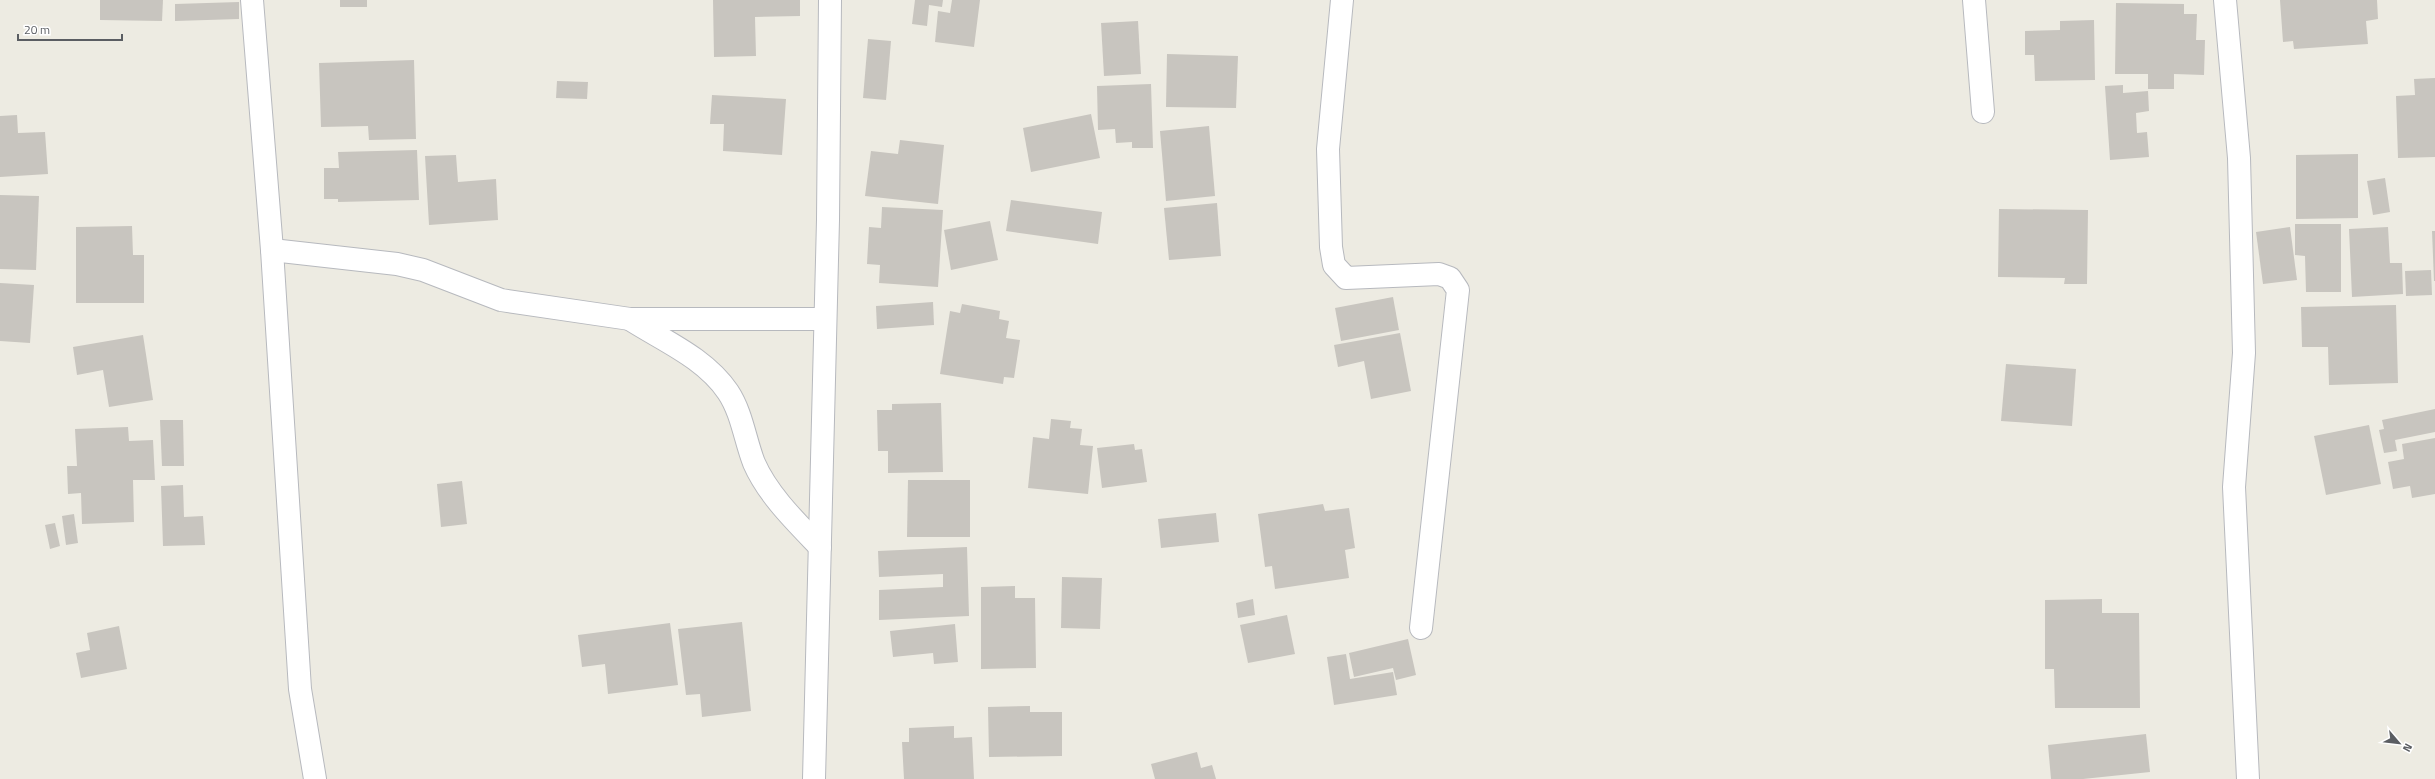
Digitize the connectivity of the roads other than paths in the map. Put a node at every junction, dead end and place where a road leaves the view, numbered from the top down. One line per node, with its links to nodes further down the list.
1 (252, 0): 7 (street)
2 (830, 0): 9 (street)
3 (1342, 0): 11 (street)
4 (1974, 0): 6 (street)
5 (2225, 0): 14 (street)
6 (1983, 112)
7 (272, 250): 8 (street); 12 (street)
8 (630, 319): 9 (street); 10 (street)
9 (825, 319): 10 (street)
10 (820, 547): 13 (street)
11 (1421, 628)
12 (315, 779)
13 (814, 779)
14 (2248, 779)

